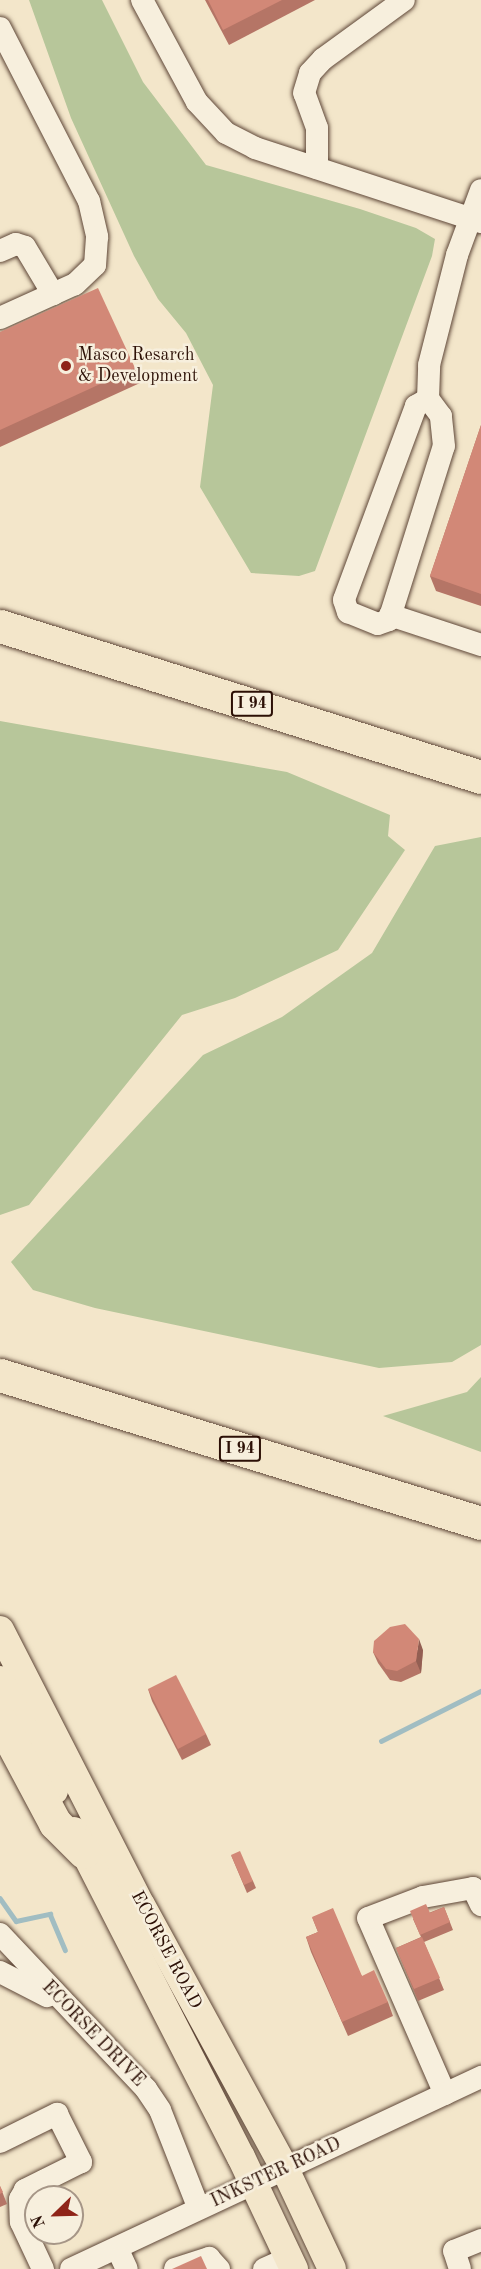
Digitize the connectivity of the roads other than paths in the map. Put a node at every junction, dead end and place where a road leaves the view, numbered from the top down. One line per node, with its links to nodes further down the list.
1 (142, 0): 4 (street)
2 (404, 0): 4 (street)
3 (0, 28): 8 (street)
4 (317, 168): 6 (street)
5 (481, 190): 6 (street)
6 (475, 220): 10 (street)
7 (0, 251): 8 (street)
8 (52, 294): 9 (street)
9 (0, 318)
10 (428, 399): 12 (street); 12 (street)
11 (0, 602): 15 (highway)
12 (390, 615): 14 (street)
13 (0, 626): 15 (highway, I 94)
14 (481, 645)
15 (161, 677): 16 (highway, I 94)
16 (481, 777)
17 (0, 1374): 18 (highway, I 94)
18 (481, 1523)
19 (0, 1630): 30 (main road, ECORSE ROAD)
20 (0, 1680): 22 (main road, ECORSE ROAD)
21 (0, 1720): 22 (highway)
22 (84, 1852): 31 (main road, ECORSE ROAD)
23 (478, 1892): 28 (street)
24 (0, 1934): 26 (street, ECORSE DRIVE)
25 (0, 1972): 26 (street)
26 (68, 2007): 32 (street, ECORSE DRIVE)
27 (481, 2077): 28 (street, INKSTER ROAD)
28 (445, 2094): 30 (street, INKSTER ROAD)
29 (0, 2142): 36 (street)
30 (285, 2169): 31 (street, INKSTER ROAD); 41 (main road, ECORSE ROAD)
31 (254, 2184): 32 (street, INKSTER ROAD); 35 (main road, ECORSE ROAD)
32 (199, 2209): 34 (street, INKSTER ROAD)
33 (481, 2240): 42 (street)
34 (117, 2248): 37 (street, INKSTER ROAD); 38 (street)
35 (282, 2265)
36 (43, 2269)
37 (71, 2269)
38 (127, 2269)
39 (176, 2269): 40 (street)
40 (219, 2269)
41 (332, 2269)
42 (460, 2269)

